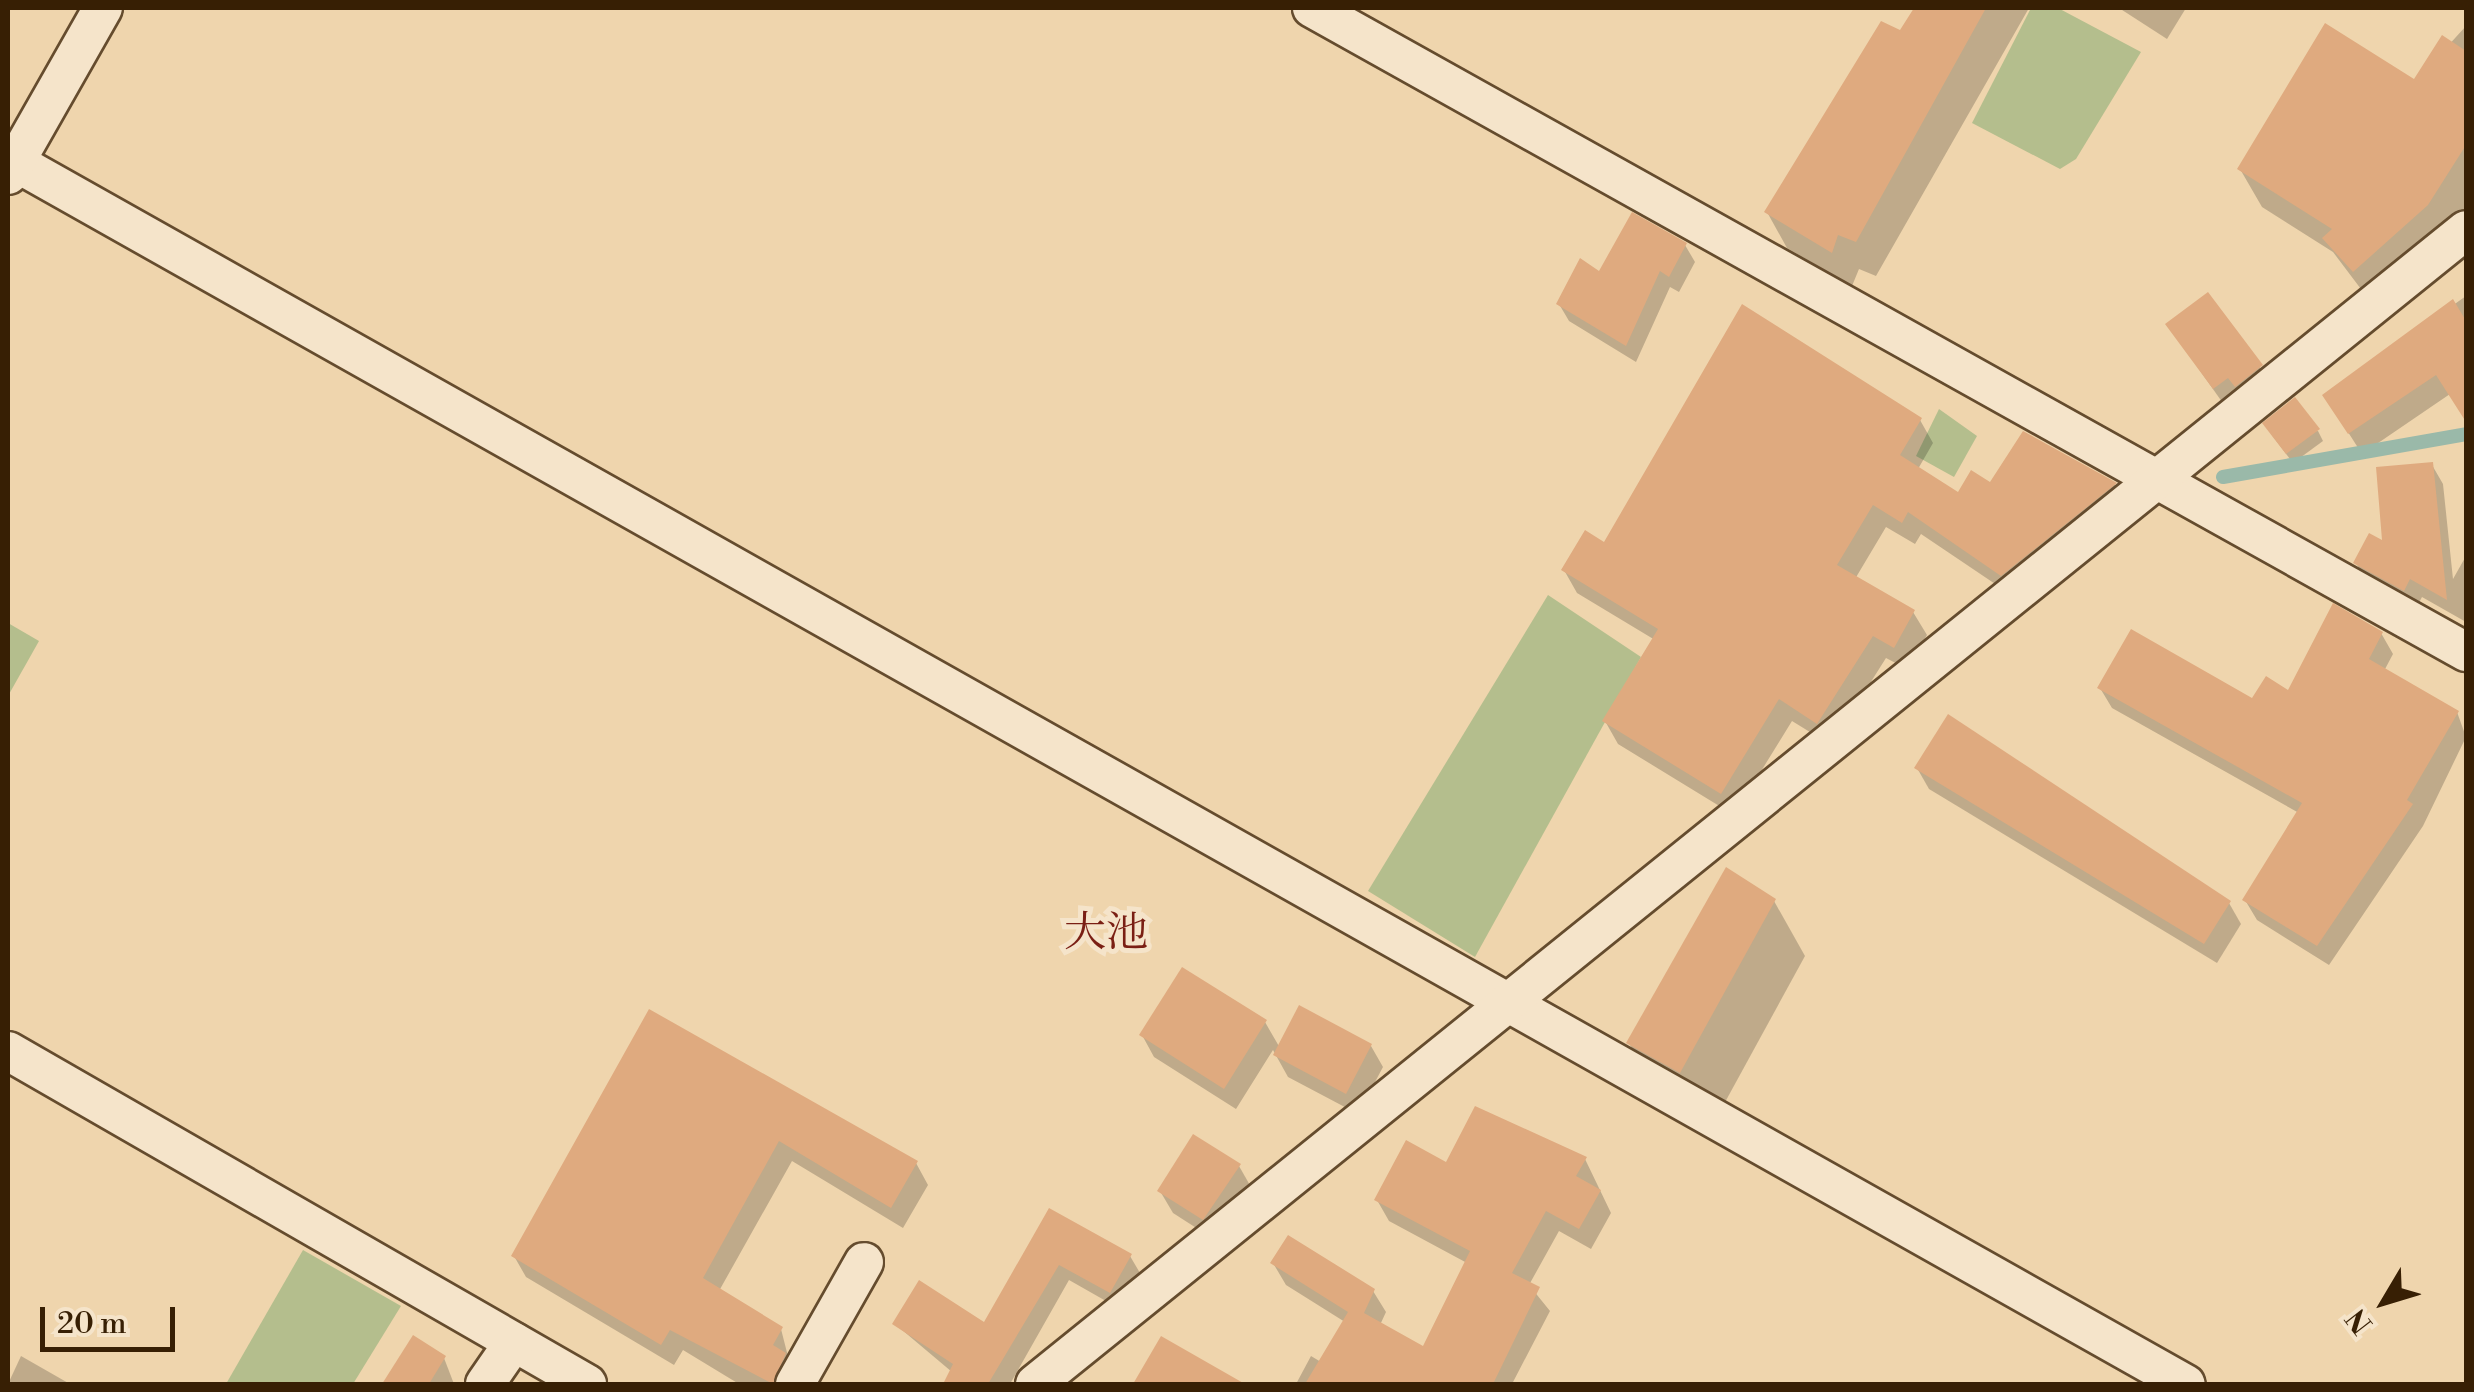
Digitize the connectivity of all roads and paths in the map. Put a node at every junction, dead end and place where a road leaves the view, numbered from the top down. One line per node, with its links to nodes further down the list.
1 (103, 8): 3 (street)
2 (1312, 8): 5 (street)
3 (10, 165): 7 (street)
4 (2466, 230): 5 (street)
5 (2155, 481): 6 (street); 7 (street)
6 (2466, 652)
7 (1508, 1002): 14 (street); 15 (street)
8 (8, 1051): 10 (street)
9 (864, 1262): 13 (street)
10 (514, 1342): 11 (street); 12 (street)
11 (485, 1384)
12 (587, 1384)
13 (795, 1384)
14 (1035, 1384)
15 (2186, 1384)

